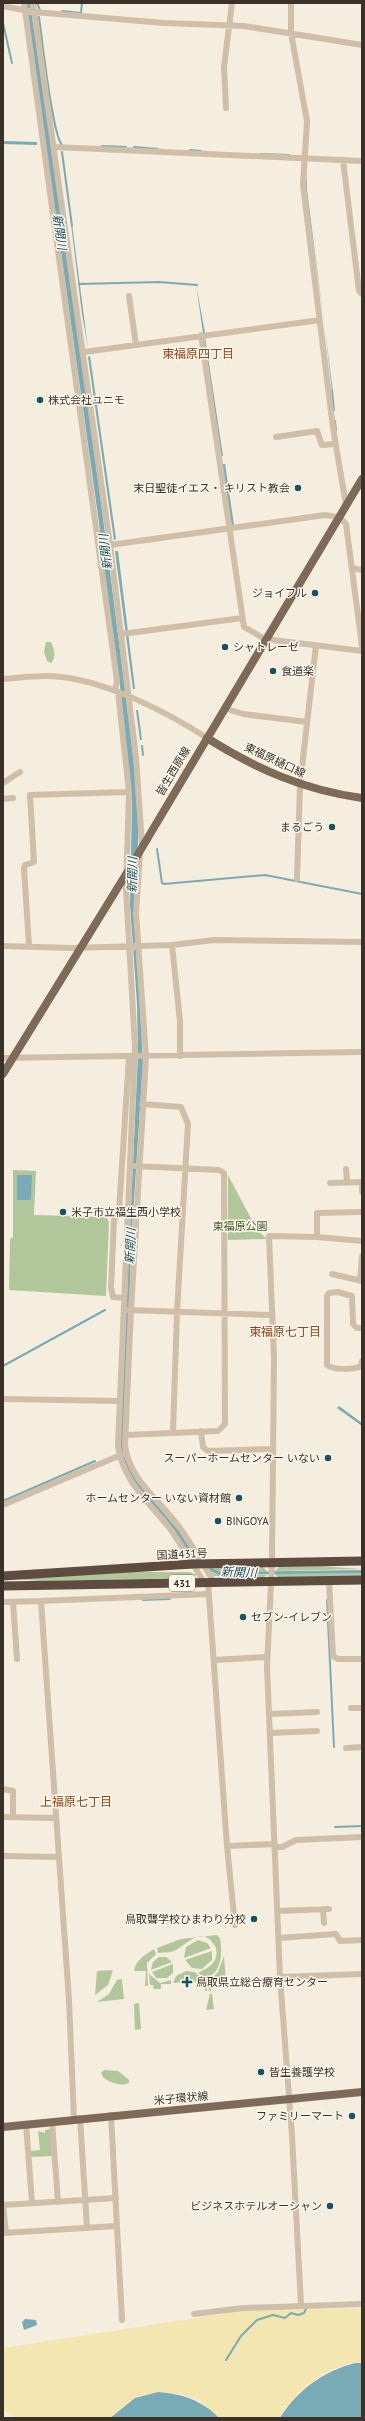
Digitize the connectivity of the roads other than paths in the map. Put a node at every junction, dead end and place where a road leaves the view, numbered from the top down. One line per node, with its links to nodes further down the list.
1 (33, 3): 6 (street)
2 (232, 3): 7 (street)
3 (291, 3): 8 (street)
4 (3, 6): 5 (street)
5 (25, 7): 6 (street); 11 (street)
6 (34, 12): 7 (street); 11 (street)
7 (230, 25): 8 (street); 10 (street)
8 (291, 33): 9 (street); 12 (street)
9 (362, 46)
10 (226, 108)
11 (51, 150): 12 (street); 20 (street); 37 (street)
12 (305, 159): 13 (street); 17 (street)
13 (343, 160): 14 (street); 15 (street)
14 (362, 161)
15 (362, 294)
16 (129, 296): 19 (street)
17 (320, 320): 18 (street); 22 (street)
18 (201, 336): 19 (street); 26 (street)
19 (136, 345): 20 (street)
20 (84, 352): 27 (street)
21 (276, 437): 22 (street)
22 (335, 444): 24 (street)
23 (362, 479): 24 (main road, 皆生西原線)
24 (346, 505): 25 (main road, 皆生西原線)
25 (339, 517): 26 (street); 28 (street); 32 (main road, 皆生西原線)
26 (229, 528): 27 (street); 30 (street)
27 (110, 545): 31 (street)
28 (352, 568): 29 (street); 34 (street)
29 (362, 570)
30 (242, 618): 31 (street); 32 (street)
31 (122, 634): 38 (street)
32 (265, 639): 33 (street); 39 (main road, 皆生西原線)
33 (316, 646): 35 (street); 40 (street)
34 (362, 646)
35 (362, 651)
36 (3, 679): 37 (street)
37 (118, 692): 38 (street); 45 (street)
38 (129, 698): 41 (street); 49 (street)
39 (224, 708): 40 (street); 41 (main road, 皆生西原線)
40 (307, 722): 44 (street)
41 (207, 738): 44 (main road, 東福原樋口線); 49 (main road, 皆生西原線)
42 (20, 772): 43 (street)
43 (3, 783)
44 (300, 785): 47 (main road, 東福原樋口線); 51 (street)
45 (129, 792): 50 (street); 55 (street)
46 (13, 798): 48 (street)
47 (362, 798)
48 (3, 799)
49 (141, 847): 50 (main road, 皆生西原線); 56 (street)
50 (128, 869): 56 (street); 57 (main road, 皆生西原線)
51 (297, 879)
52 (362, 942): 53 (street)
53 (172, 945): 56 (street); 60 (street)
54 (3, 946): 55 (street)
55 (29, 946): 57 (street)
56 (134, 946): 57 (street); 59 (street); 62 (street)
57 (80, 947): 61 (main road, 皆生西原線)
58 (362, 1052): 60 (street)
59 (132, 1056): 61 (street); 62 (street); 66 (street); 79 (street)
60 (180, 1056): 62 (street)
61 (12, 1057): 63 (street); 64 (main road, 皆生西原線)
62 (146, 1057): 65 (street)
63 (3, 1058)
64 (3, 1074)
65 (142, 1104): 66 (street); 67 (street)
66 (134, 1166): 67 (street); 79 (street); 80 (street)
67 (186, 1168): 81 (street); 82 (street)
68 (346, 1168): 69 (street)
69 (347, 1182): 70 (street); 71 (street)
70 (362, 1182): 72 (street)
71 (330, 1183)
72 (362, 1192)
73 (362, 1212): 74 (street)
74 (317, 1237): 75 (street); 83 (street)
75 (362, 1241)
76 (362, 1256): 78 (street)
77 (332, 1274): 78 (street)
78 (361, 1280)
79 (123, 1298): 80 (street)
80 (126, 1310): 81 (street); 87 (street); 90 (street)
81 (178, 1312): 82 (street); 89 (street)
82 (224, 1313): 83 (street); 88 (street)
83 (271, 1315): 91 (street)
84 (362, 1328): 85 (street)
85 (362, 1361)
86 (3, 1399): 87 (street)
87 (120, 1401): 92 (street)
88 (201, 1430): 89 (street); 91 (street)
89 (173, 1432): 90 (street)
90 (126, 1435): 92 (street)
91 (273, 1449): 96 (street)
92 (123, 1454): 93 (street); 94 (street)
93 (3, 1505)
94 (159, 1508): 97 (street); 97 (street)
95 (362, 1562): 96 (highway, 国道431号 / 431)
96 (272, 1563): 97 (highway, 国道431号 / 431); 100 (street)
97 (205, 1572): 98 (highway, 国道431号 / 431); 100 (highway, 国道431号 / 431); 102 (highway, 国道431号 / 431); 103 (street)
98 (3, 1576)
99 (362, 1580): 101 (highway, 国道431号 / 431)
100 (271, 1581): 101 (highway, 国道431号 / 431); 107 (street)
101 (329, 1581): 109 (street)
102 (3, 1586)
103 (209, 1594): 104 (street); 110 (street)
104 (41, 1601): 106 (street); 122 (street)
105 (3, 1602): 106 (street)
106 (13, 1602): 108 (street)
107 (267, 1657): 110 (street); 114 (street)
108 (17, 1659)
109 (362, 1659)
110 (214, 1660): 125 (street)
111 (351, 1708): 112 (street)
112 (362, 1708)
113 (317, 1712): 114 (street)
114 (269, 1714): 116 (street)
115 (318, 1731): 116 (street)
116 (270, 1733): 124 (street)
117 (362, 1747): 118 (street)
118 (346, 1748)
119 (3, 1789): 121 (street)
120 (3, 1817): 121 (street)
121 (13, 1817): 122 (street)
122 (56, 1818): 127 (street)
123 (362, 1837): 124 (street)
124 (275, 1845): 125 (street); 128 (street)
125 (227, 1846): 130 (street)
126 (3, 1856): 127 (street)
127 (59, 1857): 138 (street)
128 (277, 1911): 129 (street); 131 (street)
129 (324, 1922)
130 (235, 1925)
131 (278, 1938): 132 (street); 134 (street)
132 (362, 1940)
133 (362, 1974): 134 (street)
134 (280, 1977): 136 (street)
135 (362, 2092): 136 (main road, 米子環状線)
136 (289, 2099): 137 (main road, 米子環状線); 152 (street)
137 (111, 2115): 138 (main road, 米子環状線); 143 (street)
138 (77, 2119): 139 (main road, 米子環状線); 144 (street)
139 (52, 2122): 140 (main road, 米子環状線); 145 (street)
140 (26, 2124): 141 (main road, 米子環状線); 146 (street)
141 (3, 2127)
142 (3, 2198): 147 (street)
143 (116, 2198): 144 (street); 148 (street)
144 (85, 2200): 145 (street); 149 (street)
145 (58, 2202): 146 (street)
146 (32, 2204): 147 (street)
147 (4, 2205): 150 (street)
148 (117, 2226): 149 (street); 154 (street)
149 (87, 2228): 150 (street)
150 (4, 2233)
151 (362, 2304): 152 (street)
152 (301, 2305): 153 (street)
153 (194, 2314)
154 (122, 2320)

